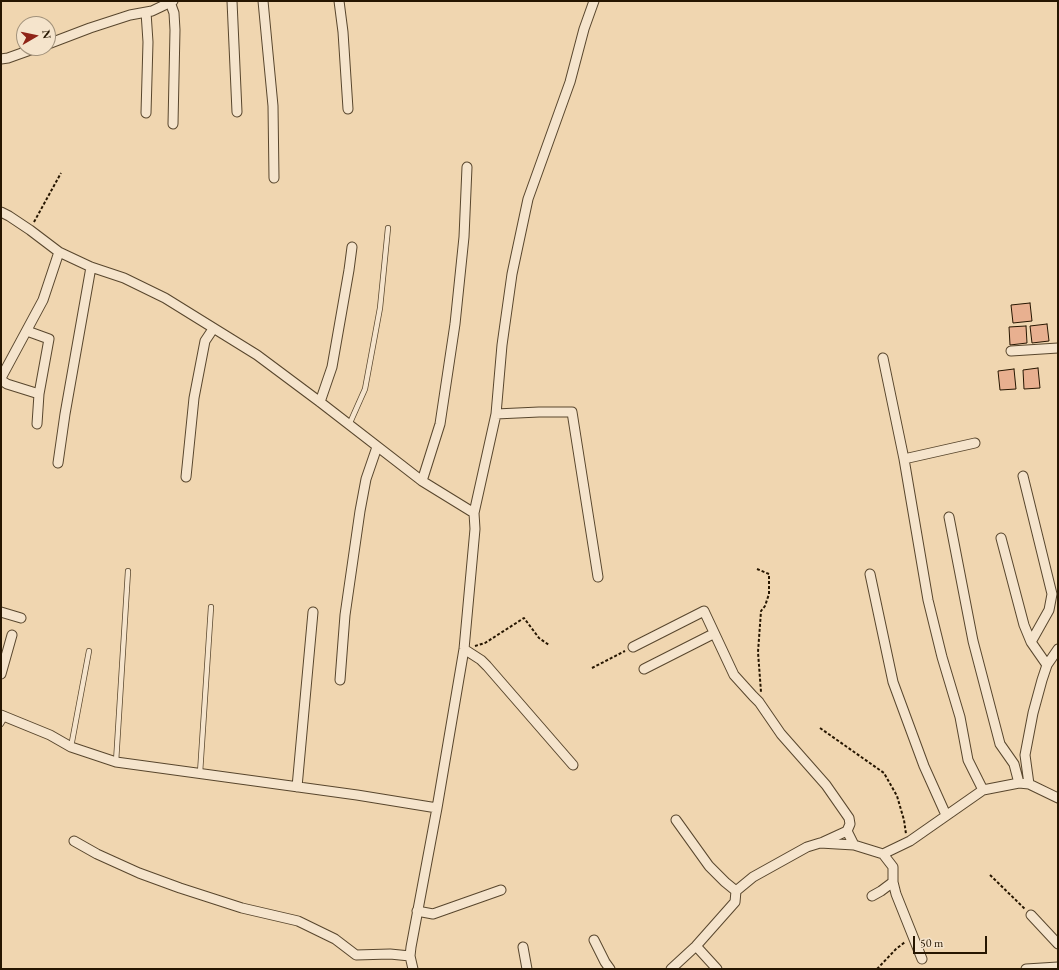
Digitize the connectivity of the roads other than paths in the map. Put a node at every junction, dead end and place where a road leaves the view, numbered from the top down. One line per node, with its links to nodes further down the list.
1 (232, 1): 11 (street)
2 (263, 1): 15 (street)
3 (339, 1): 10 (street)
4 (594, 1): 29 (street)
5 (172, 2): 6 (street); 13 (street)
6 (146, 12): 7 (street); 12 (street)
7 (56, 41)
8 (16, 55): 9 (street)
9 (1, 59)
10 (348, 109)
11 (237, 112)
12 (146, 113)
13 (173, 124)
14 (467, 167): 38 (street)
15 (274, 178)
16 (1, 212): 19 (street)
17 (388, 228): 31 (lane)
18 (352, 247): 28 (street)
19 (59, 252): 20 (street); 22 (street)
20 (91, 267): 21 (street); 35 (street)
21 (213, 329): 28 (street); 37 (street)
22 (27, 331): 26 (street); 27 (street)
23 (1058, 348): 24 (street)
24 (1011, 351)
25 (883, 358): 34 (street)
26 (1, 379): 27 (street)
27 (40, 394): 30 (street)
28 (320, 402): 31 (street)
29 (496, 414): 39 (street); 44 (street)
30 (37, 424)
31 (349, 425): 33 (street)
32 (975, 443): 34 (street)
33 (377, 447): 38 (street); 59 (street)
34 (904, 459): 68 (street)
35 (58, 463)
36 (1023, 476): 51 (street)
37 (186, 477)
38 (422, 481): 39 (street)
39 (474, 513): 53 (street)
40 (949, 517): 65 (street)
41 (1001, 538): 51 (street)
42 (128, 571): 62 (lane)
43 (870, 574): 71 (street)
44 (598, 577)
45 (211, 607): 64 (lane)
46 (1, 612): 48 (street)
47 (313, 612): 67 (street)
48 (21, 618)
49 (713, 634): 52 (street); 57 (street); 73 (street)
50 (12, 635): 58 (street)
51 (1032, 642): 56 (street)
52 (633, 647)
53 (464, 649): 63 (street); 70 (street)
54 (1058, 649): 56 (street)
55 (89, 651): 61 (lane)
56 (1047, 665): 66 (street)
57 (644, 669)
58 (1, 674)
59 (340, 680)
60 (2, 718): 61 (street)
61 (71, 747): 62 (street)
62 (116, 762): 64 (street)
63 (573, 765)
64 (200, 773): 67 (street)
65 (1019, 783): 66 (street); 68 (street)
66 (1029, 784): 69 (street)
67 (297, 787): 70 (street)
68 (983, 790): 71 (street)
69 (1058, 798)
70 (436, 808): 82 (street)
71 (946, 815): 77 (street)
72 (676, 820): 80 (street)
73 (847, 831): 75 (street); 76 (street)
74 (74, 841): 88 (street)
75 (820, 843): 76 (street); 80 (street)
76 (854, 844): 77 (street)
77 (883, 854): 78 (street)
78 (893, 882): 81 (street); 89 (street)
79 (501, 890): 82 (street)
80 (736, 890): 86 (street)
81 (872, 896)
82 (417, 911): 88 (street)
83 (1031, 915): 85 (street)
84 (594, 940): 93 (street)
85 (1058, 944)
86 (696, 946): 94 (street); 95 (street)
87 (524, 947): 92 (street)
88 (410, 956): 91 (street)
89 (922, 959)
90 (1058, 967): 96 (street)
91 (413, 969)
92 (527, 969)
93 (610, 969)
94 (672, 969)
95 (717, 969)
96 (1026, 969)

